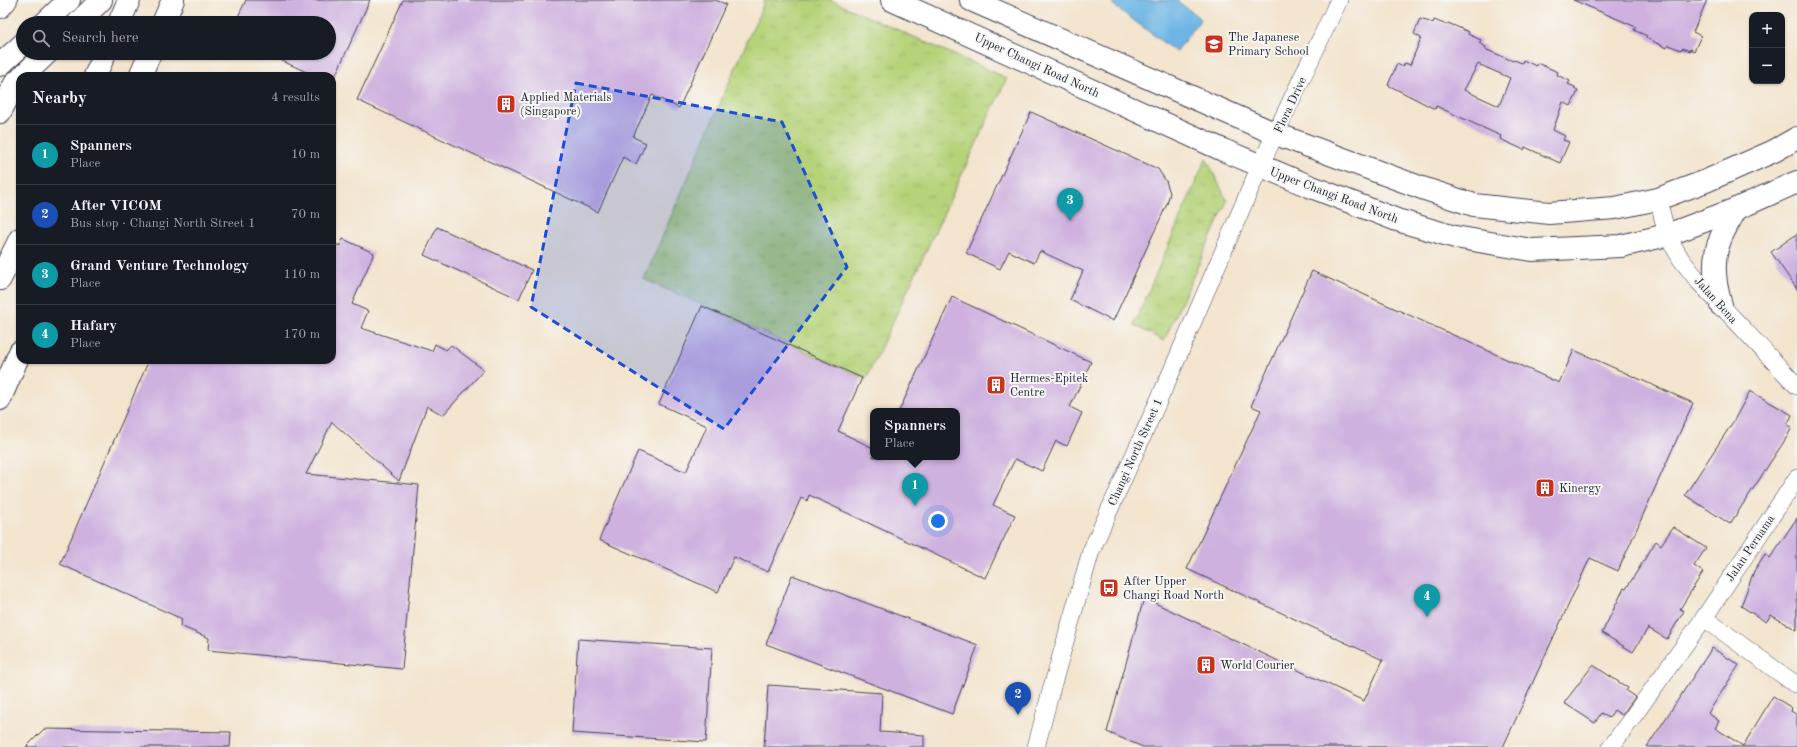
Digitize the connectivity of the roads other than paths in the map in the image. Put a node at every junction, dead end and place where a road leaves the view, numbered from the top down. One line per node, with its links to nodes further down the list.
1 (6, 0): 9 (main road)
2 (69, 0): 10 (main road)
3 (101, 0): 11 (main road)
4 (129, 0): 12 (main road)
5 (173, 0): 13 (main road)
6 (892, 0): 26 (main road, Upper Changi Road North)
7 (971, 0): 24 (main road)
8 (1339, 0): 24 (street, Flora Drive)
9 (0, 6)
10 (52, 16)
11 (85, 16)
12 (122, 16)
13 (166, 16)
14 (16, 50): 18 (main road)
15 (40, 60): 19 (main road)
16 (102, 60): 20 (main road)
17 (147, 60): 21 (main road)
18 (0, 65)
19 (27, 72)
20 (97, 72)
21 (142, 72)
22 (15, 83): 23 (main road)
23 (0, 112)
24 (1276, 134): 26 (street, Flora Drive); 28 (main road)
25 (1797, 138): 28 (main road)
26 (1260, 166): 30 (main road, Upper Changi Road North); 40 (street, Changi North Street 1)
27 (1797, 182): 29 (main road, Upper Changi Road North)
28 (1658, 199): 30 (street, Jalan Bena)
29 (1736, 209): 30 (main road, Upper Changi Road North); 33 (main road)
30 (1667, 235): 33 (street, Jalan Bena)
31 (16, 247): 32 (main road)
32 (0, 279)
33 (1721, 305): 35 (street, Jalan Bena)
34 (16, 361): 36 (main road)
35 (1797, 386)
36 (0, 399)
37 (1797, 478): 38 (street, Jalan Pernama)
38 (1704, 618): 39 (street); 41 (street, Jalan Pernama)
39 (1795, 684)
40 (1036, 747)
41 (1611, 747)

